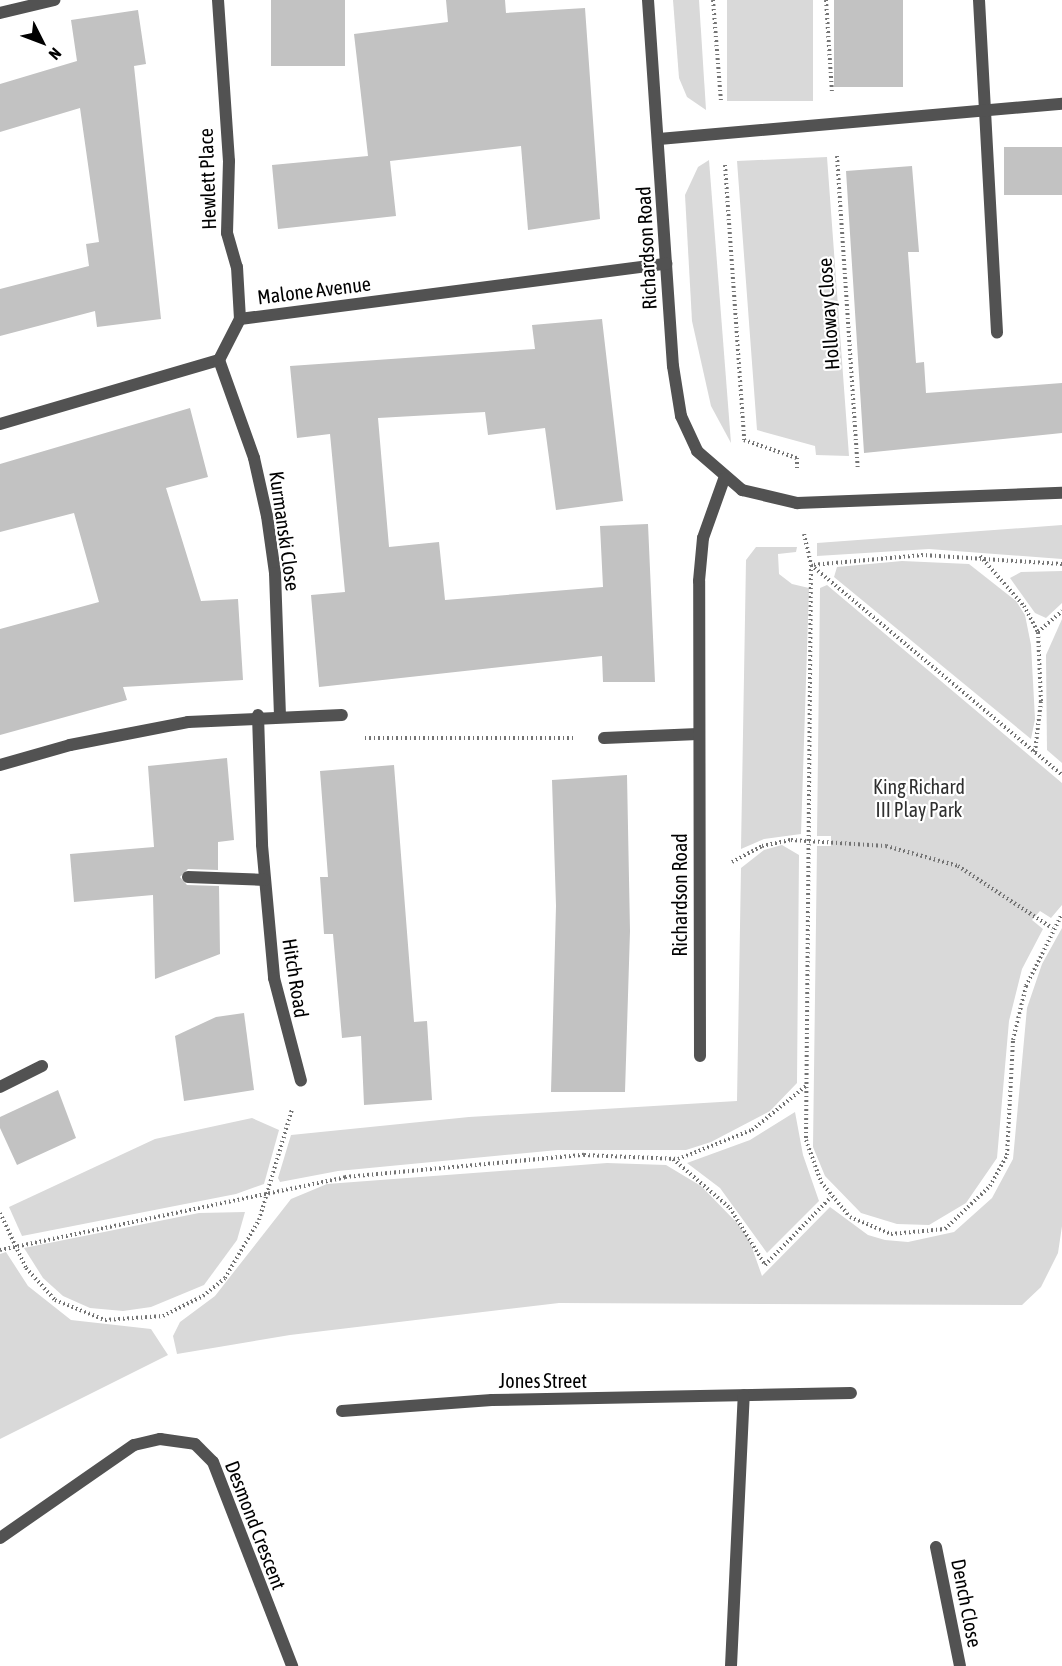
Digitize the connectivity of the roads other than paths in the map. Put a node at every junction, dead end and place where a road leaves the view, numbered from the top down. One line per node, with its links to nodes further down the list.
1 (54, 0): 5 (street)
2 (218, 0): 10 (street, Hewlett Place)
3 (648, 0): 8 (street, Richardson Road)
4 (979, 0): 7 (street)
5 (0, 13)
6 (1062, 104): 7 (street)
7 (986, 111): 8 (street); 11 (street)
8 (659, 139): 9 (street, Richardson Road)
9 (666, 264): 10 (street, Malone Avenue); 14 (street, Richardson Road)
10 (240, 319): 12 (street, Malone Avenue)
11 (997, 333)
12 (219, 360): 13 (street); 16 (street, Kurmanski Close)
13 (0, 424)
14 (724, 479): 15 (street, Richardson Road); 19 (street, Richardson Road)
15 (1062, 493)
16 (280, 714): 17 (street); 18 (street)
17 (342, 715)
18 (258, 716): 21 (street); 23 (street, Hitch Road)
19 (698, 734): 20 (street); 24 (street, Richardson Road)
20 (604, 738)
21 (0, 765)
22 (188, 877): 23 (street)
23 (265, 880): 26 (street, Hitch Road)
24 (700, 1056)
25 (42, 1066): 27 (street)
26 (301, 1081)
27 (0, 1088)
28 (850, 1393): 29 (street, Jones Street)
29 (744, 1395): 30 (street, Jones Street); 34 (street)
30 (342, 1412)
31 (0, 1538): 33 (street, Desmond Crescent)
32 (936, 1547): 35 (street, Dench Close)
33 (291, 1666)
34 (731, 1666)
35 (960, 1666)

